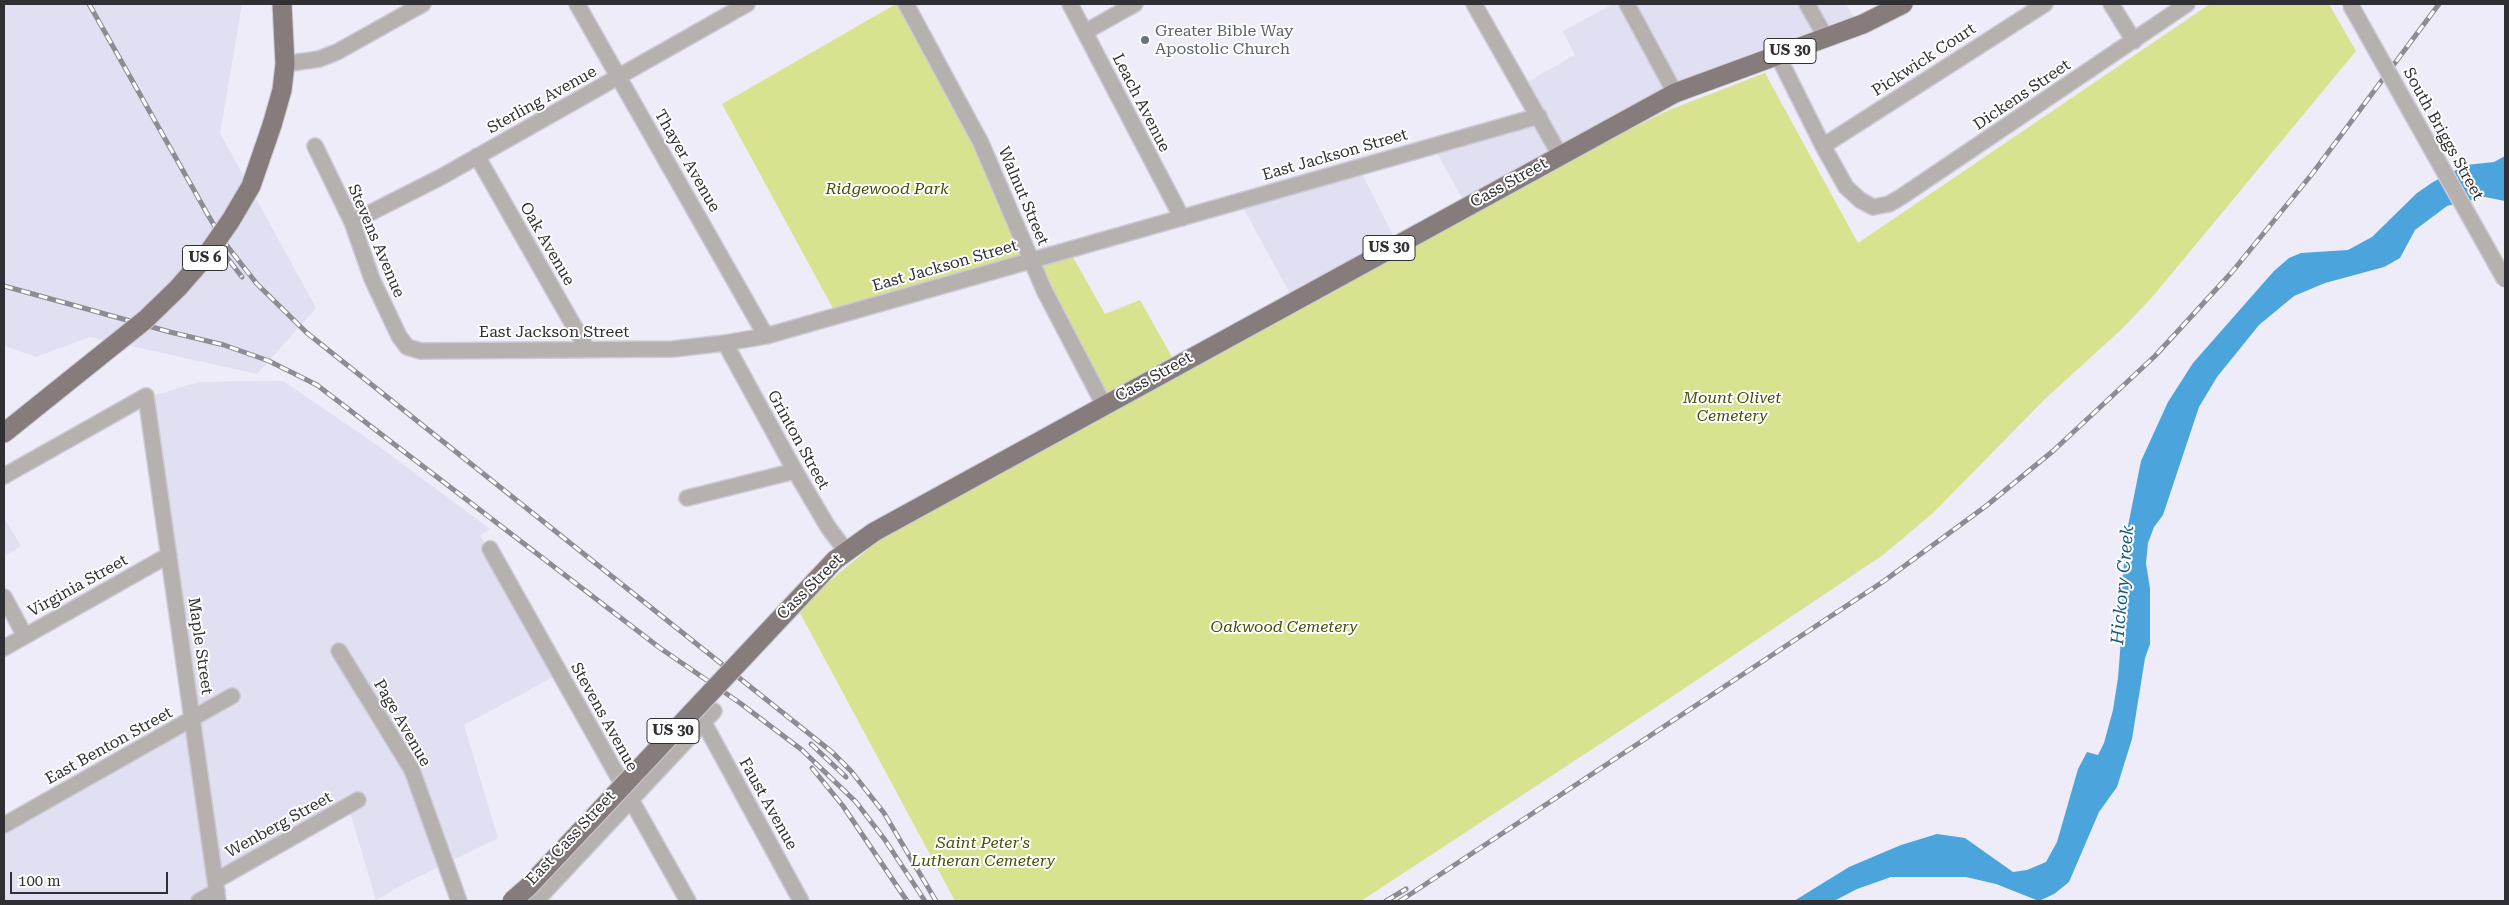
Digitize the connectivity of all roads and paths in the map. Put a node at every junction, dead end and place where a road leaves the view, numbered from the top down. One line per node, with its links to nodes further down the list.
1 (282, 4): 20 (main road, US 6)
2 (423, 4): 20 (street)
3 (577, 4): 21 (street, Thayer Avenue)
4 (747, 4): 21 (street, Sterling Avenue)
5 (906, 4): 30 (street, Walnut Street)
6 (1070, 4): 16 (street, Leach Avenue)
7 (1135, 4): 16 (street)
8 (1474, 4): 23 (street)
9 (1627, 4): 22 (street)
10 (1807, 4): 17 (street)
11 (1903, 4): 17 (main road, Cass Street / US 30)
12 (2045, 4): 25 (street, Pickwick Court)
13 (2111, 4): 18 (street)
14 (2187, 4): 18 (street, Dickens Street)
15 (2350, 4): 31 (street, South Briggs Street, bridge)
16 (1085, 32): 28 (street, Leach Avenue)
17 (1826, 38): 19 (main road, Cass Street / US 30)
18 (2134, 40): 25 (street, Dickens Street)
19 (1778, 56): 22 (main road, Cass Street / US 30); 25 (street)
20 (285, 64): 37 (main road, US 6, bridge)
21 (619, 76): 27 (street, Sterling Avenue); 32 (street, Thayer Avenue)
22 (1675, 93): 26 (main road, Cass Street / US 30)
23 (1539, 116): 26 (street); 28 (street, East Jackson Street)
24 (315, 146): 29 (street, Stevens Avenue)
25 (1823, 146)
26 (1560, 155): 36 (main road, Cass Street / US 30)
27 (477, 156): 29 (street, Sterling Avenue); 35 (street, Oak Avenue)
28 (1182, 218): 30 (street, East Jackson Street)
29 (352, 222): 34 (street, Stevens Avenue)
30 (1031, 259): 32 (street, East Jackson Street); 36 (street, Walnut Street)
31 (2505, 280)
32 (766, 336): 33 (street, East Jackson Street)
33 (725, 344): 35 (street, East Jackson Street); 38 (street, Grinton Street)
34 (407, 347): 35 (street, East Jackson Street)
35 (587, 349)
36 (1104, 405): 43 (main road, Cass Street / US 30)
37 (4, 432)
38 (795, 471): 40 (street); 43 (street, Grinton Street)
39 (4, 476): 42 (street, Maple Street)
40 (688, 498)
41 (490, 549): 53 (street, Stevens Avenue)
42 (169, 555): 45 (street, Virginia Street); 50 (street, Maple Street)
43 (840, 555): 58 (main road, Cass Street / US 30, bridge)
44 (4, 597): 45 (street)
45 (25, 636): 46 (street, Virginia Street)
46 (4, 648)
47 (339, 650): 57 (street, Page Avenue)
48 (232, 696): 50 (street, East Benton Street)
49 (714, 711): 51 (street, East Cass Street)
50 (193, 718): 54 (street, East Benton Street); 55 (street, Maple Street)
51 (704, 723): 53 (street, East Cass Street); 61 (street, Faust Avenue)
52 (358, 800): 55 (street, Wenberg Street)
53 (631, 800): 59 (street, East Cass Street); 60 (street, Stevens Avenue)
54 (4, 825)
55 (217, 891): 56 (street, Wenberg Street)
56 (199, 901)
57 (459, 901)
58 (512, 901)
59 (536, 901)
60 (688, 901)
61 (802, 901)

